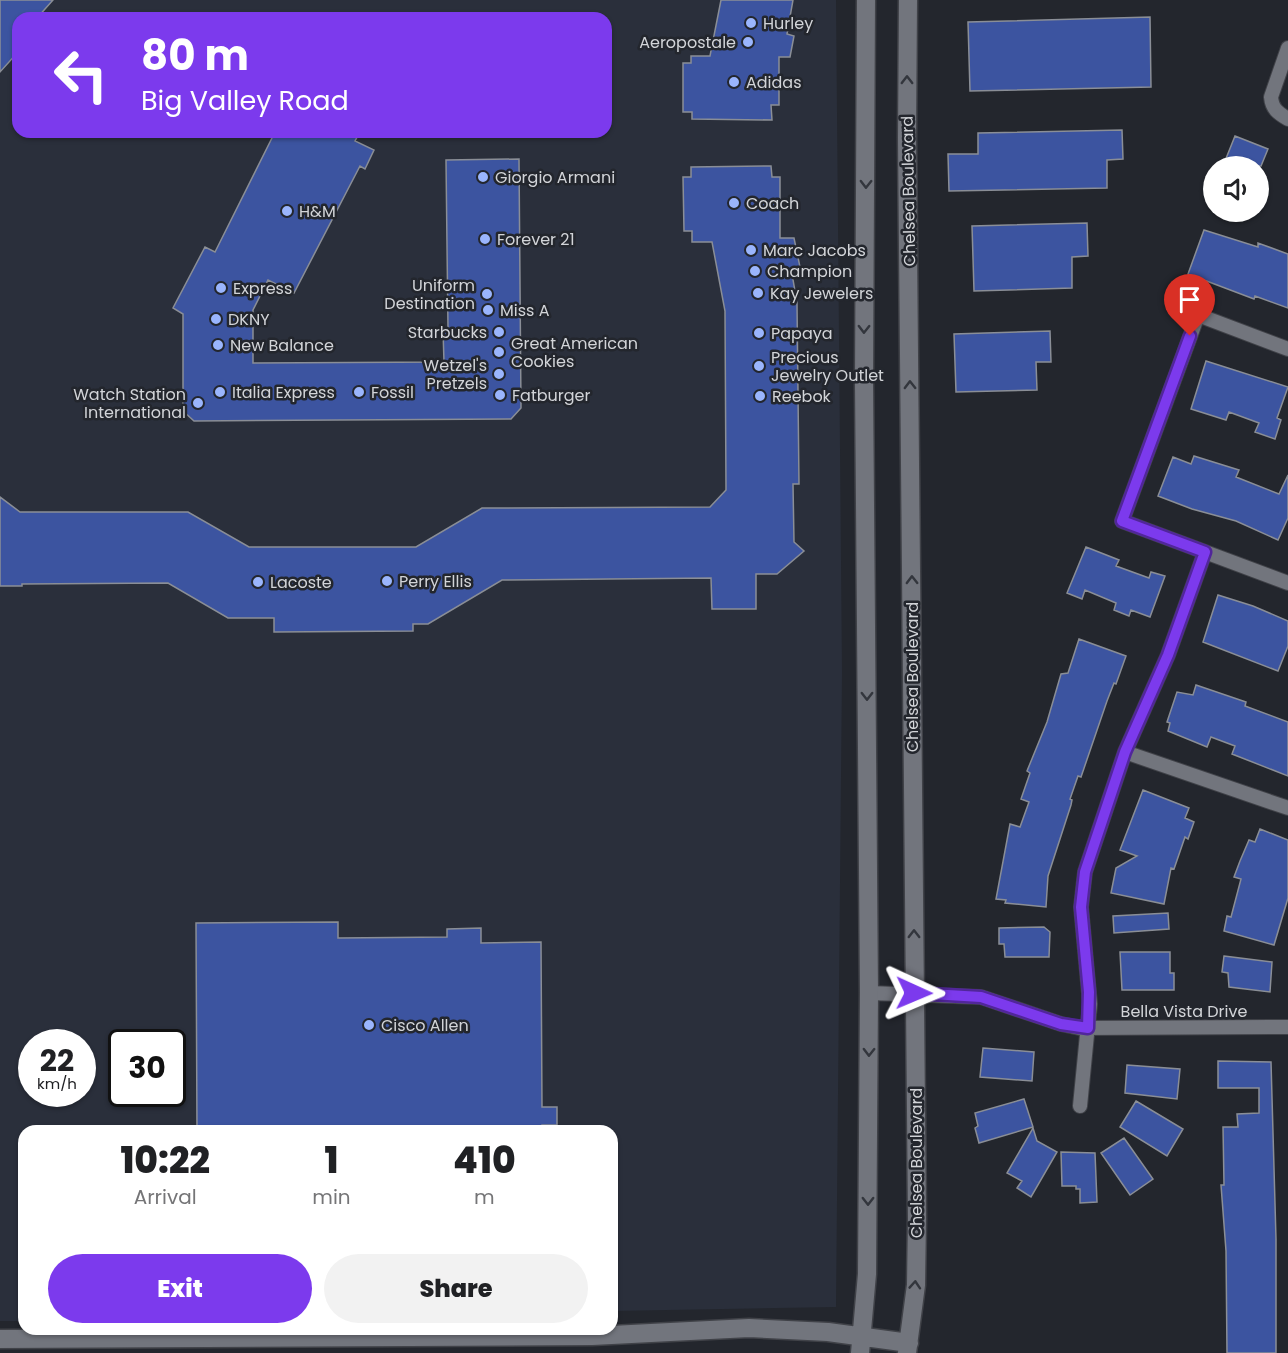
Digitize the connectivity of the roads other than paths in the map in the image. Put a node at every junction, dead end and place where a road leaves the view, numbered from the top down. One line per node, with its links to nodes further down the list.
1 (866, 0): 10 (main road, one-way to 10)
2 (908, 0): 11 (main road, Chelsea Boulevard, one-way to 2)
3 (1288, 48): 4 (street)
4 (1288, 119)
5 (1288, 349): 6 (street)
6 (1205, 552): 7 (street); 8 (street)
7 (1288, 583)
8 (1125, 752): 9 (street); 13 (street)
9 (1288, 808)
10 (869, 993): 11 (street, Bella Vista Drive); 16 (main road, one-way to 16)
11 (914, 993): 13 (street, Bella Vista Drive); 17 (main road, Chelsea Boulevard, one-way to 11)
12 (1288, 1027): 13 (street, Bella Vista Drive)
13 (1088, 1028): 14 (street)
14 (1080, 1106)
15 (0, 1339): 16 (main road)
16 (861, 1344): 17 (main road)
17 (908, 1348)

